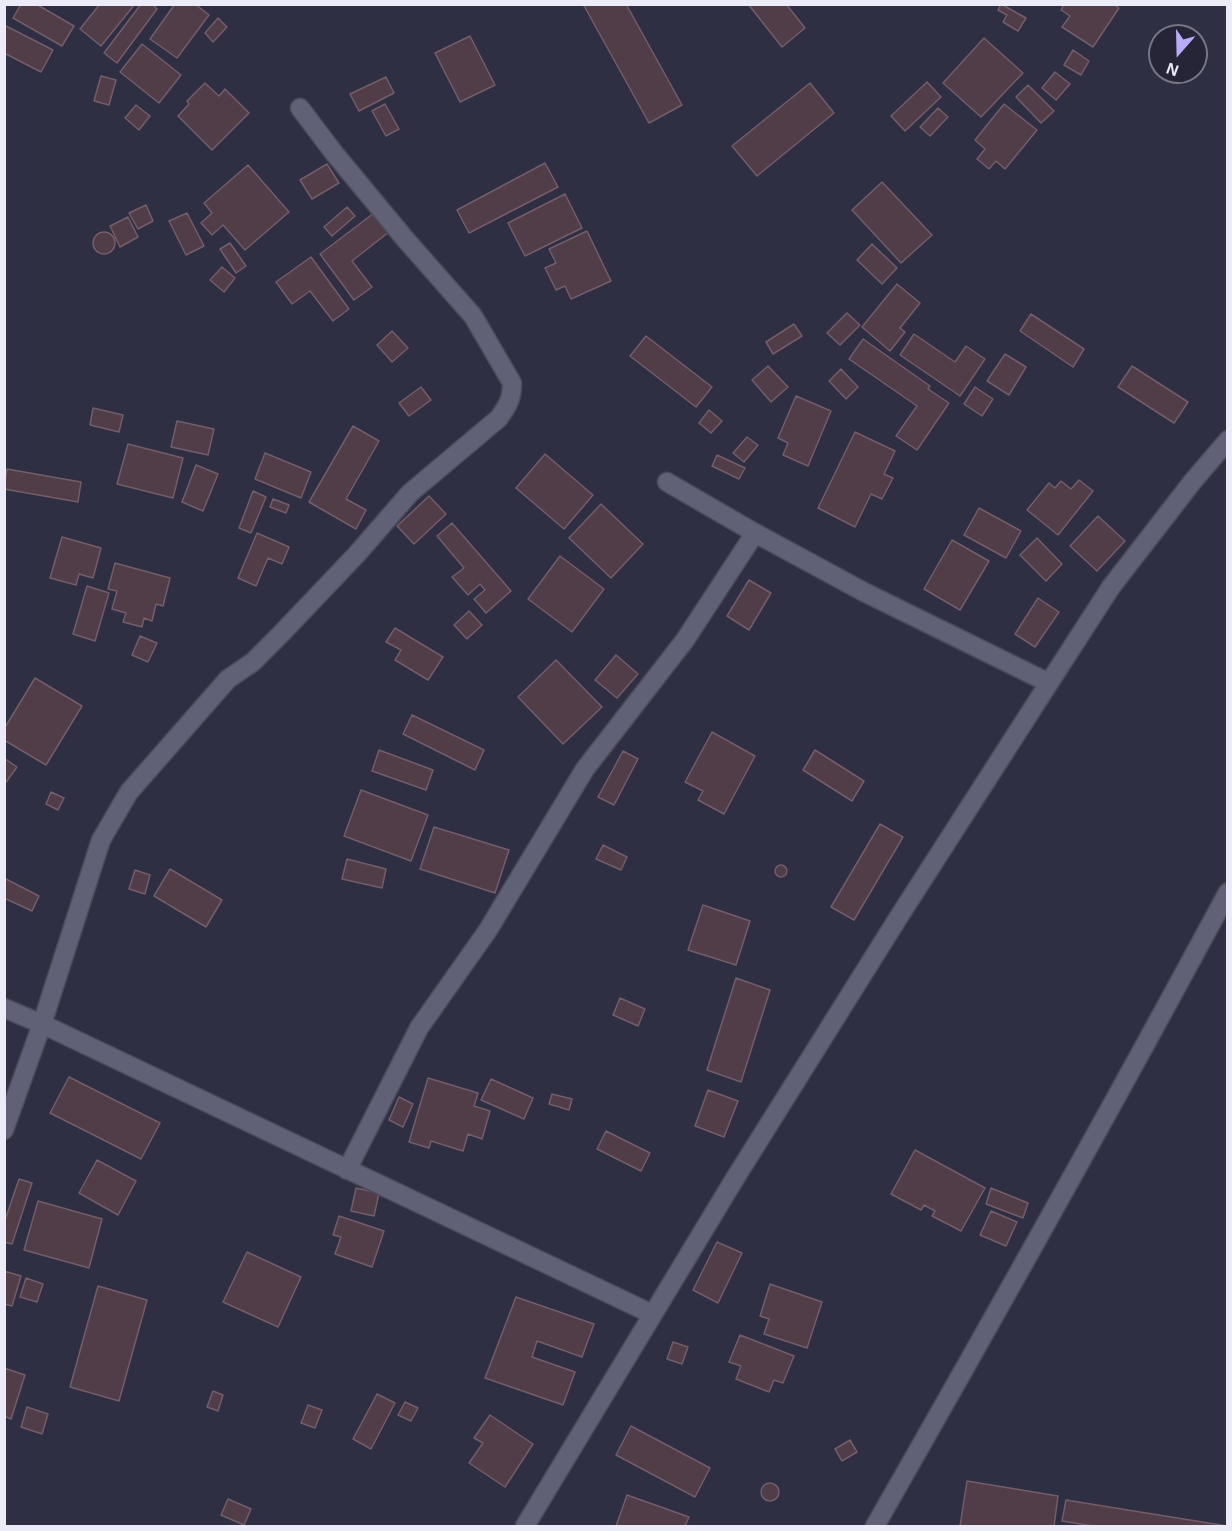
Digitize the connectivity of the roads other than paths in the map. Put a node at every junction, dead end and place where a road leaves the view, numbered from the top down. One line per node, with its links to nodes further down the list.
1 (300, 108): 8 (street)
2 (1227, 440): 5 (street)
3 (667, 482): 4 (street)
4 (755, 533): 5 (street); 10 (street)
5 (1049, 683): 11 (street)
6 (1227, 892): 13 (street)
7 (4, 1008): 8 (street)
8 (42, 1024): 9 (street); 10 (street)
9 (4, 1130)
10 (347, 1170): 11 (street)
11 (652, 1314): 12 (street)
12 (525, 1527)
13 (875, 1527)

